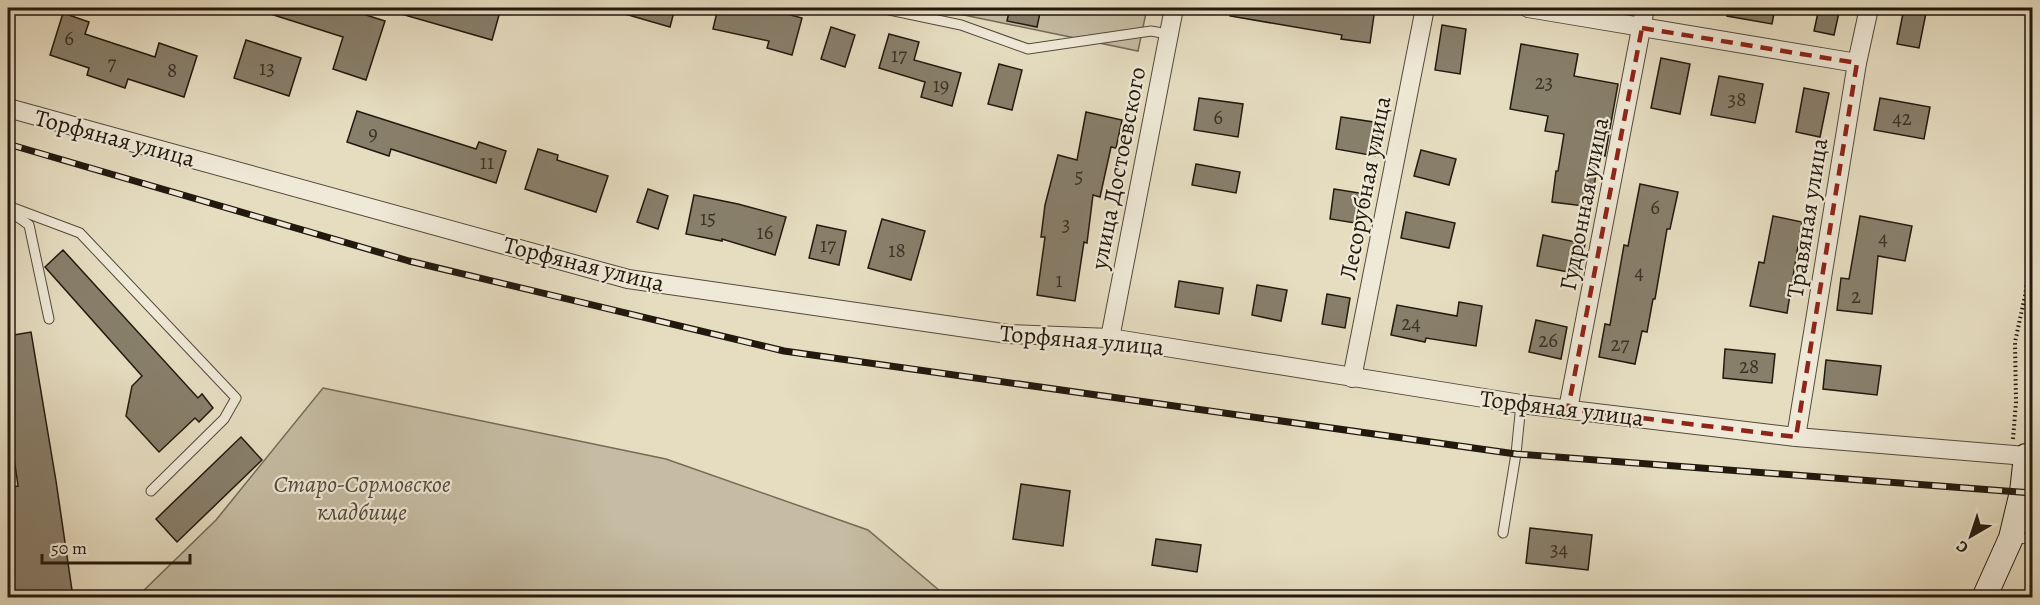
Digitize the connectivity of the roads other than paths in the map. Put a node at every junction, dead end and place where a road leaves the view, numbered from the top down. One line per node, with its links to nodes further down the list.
1 (880, 8): 8 (lane)
2 (1173, 8): 8 (street, улица Достоевского)
3 (1425, 8): 14 (street, Лесорубная улица)
4 (1528, 8): 7 (street)
5 (1645, 8): 7 (street, Гудронная улица)
6 (1869, 8): 9 (street, Травяная улица)
7 (1642, 28): 9 (street); 16 (street, Гудронная улица)
8 (1168, 34): 13 (street, улица Достоевского)
9 (1857, 63): 17 (street, Травяная улица)
10 (8, 108): 13 (street, Торфяная улица)
11 (8, 208): 12 (lane); 19 (lane)
12 (49, 319)
13 (1110, 338): 14 (street, Торфяная улица)
14 (1352, 378): 15 (street, Торфяная улица)
15 (1521, 404): 16 (street, Торфяная улица); 20 (lane)
16 (1568, 409): 17 (street, Торфяная улица)
17 (1796, 437): 18 (street, Торфяная улица)
18 (2023, 456): 21 (street)
19 (151, 491)
20 (1503, 533)
21 (2022, 539): 22 (street)
22 (1984, 597)

